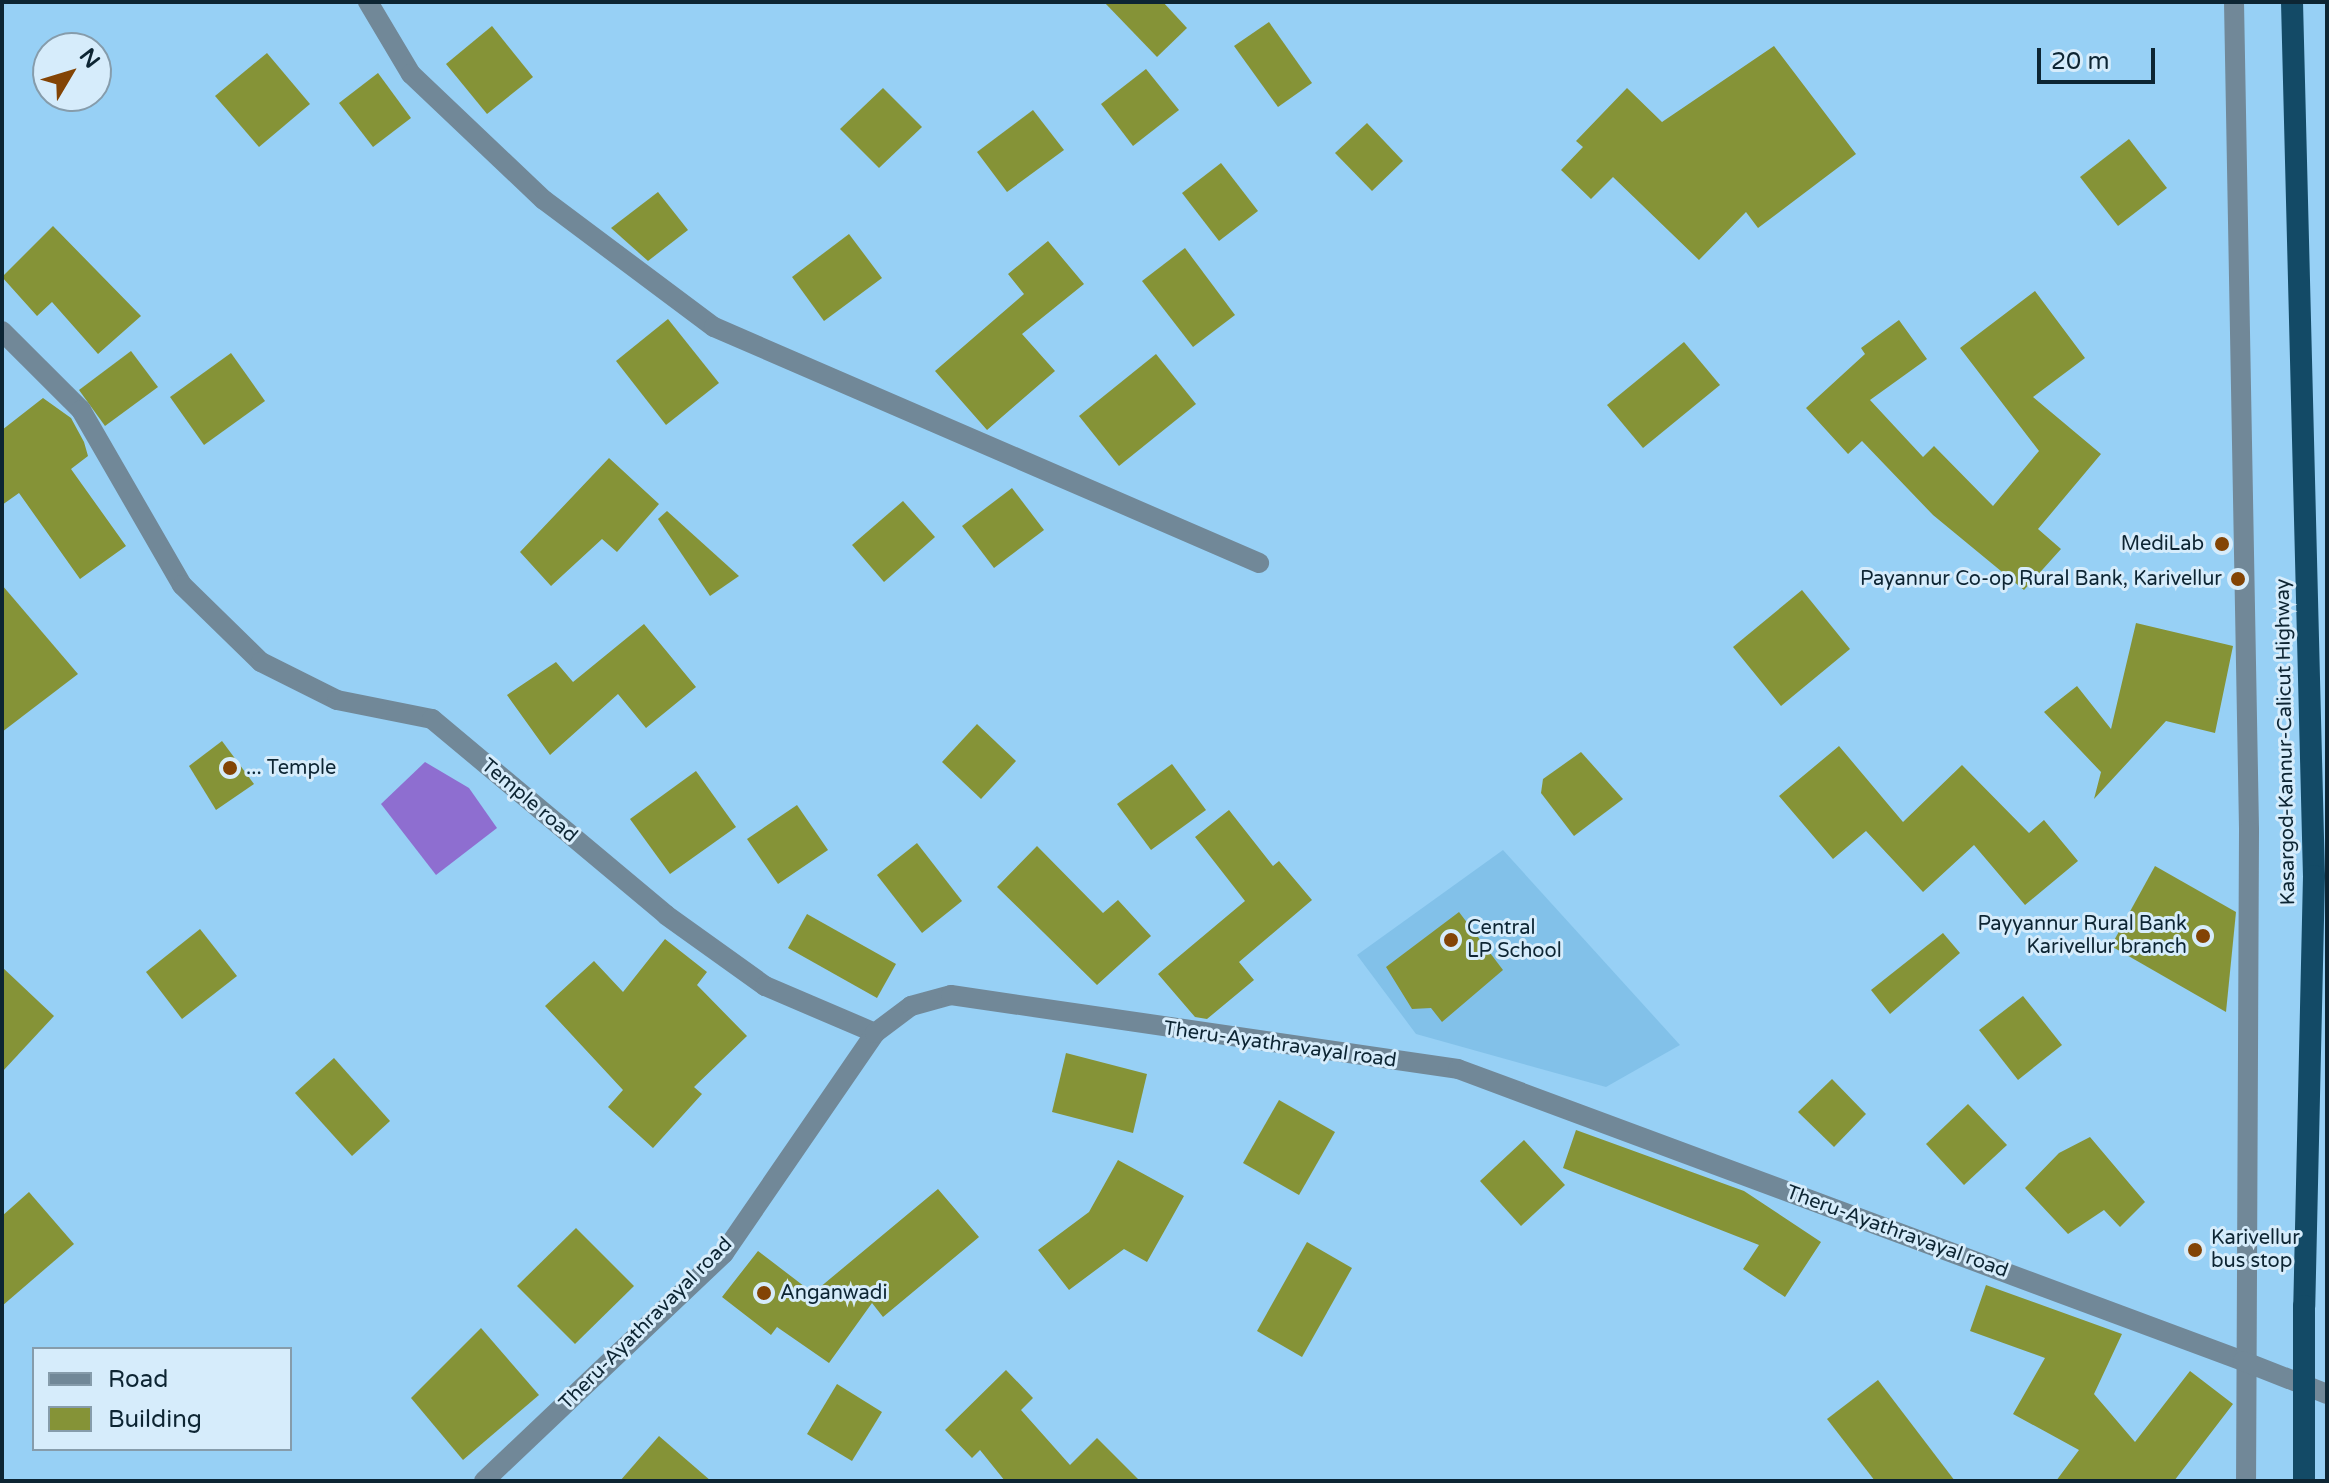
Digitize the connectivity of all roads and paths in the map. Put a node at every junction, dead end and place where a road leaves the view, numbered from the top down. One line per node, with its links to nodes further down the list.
1 (368, 2): 5 (street)
2 (2234, 2): 7 (street)
3 (2292, 2): 11 (highway, Kasargod-Kannur-Calicut Highway, bridge)
4 (2, 331): 6 (street, Temple road)
5 (1259, 563)
6 (875, 1033): 7 (street, Theru-Ayathravayal road); 9 (street, Theru-Ayathravayal road)
7 (2243, 1361): 8 (street, Theru-Ayathravayal road); 10 (street)
8 (2327, 1394)
9 (484, 1481)
10 (2246, 1481)
11 (2304, 1481)

